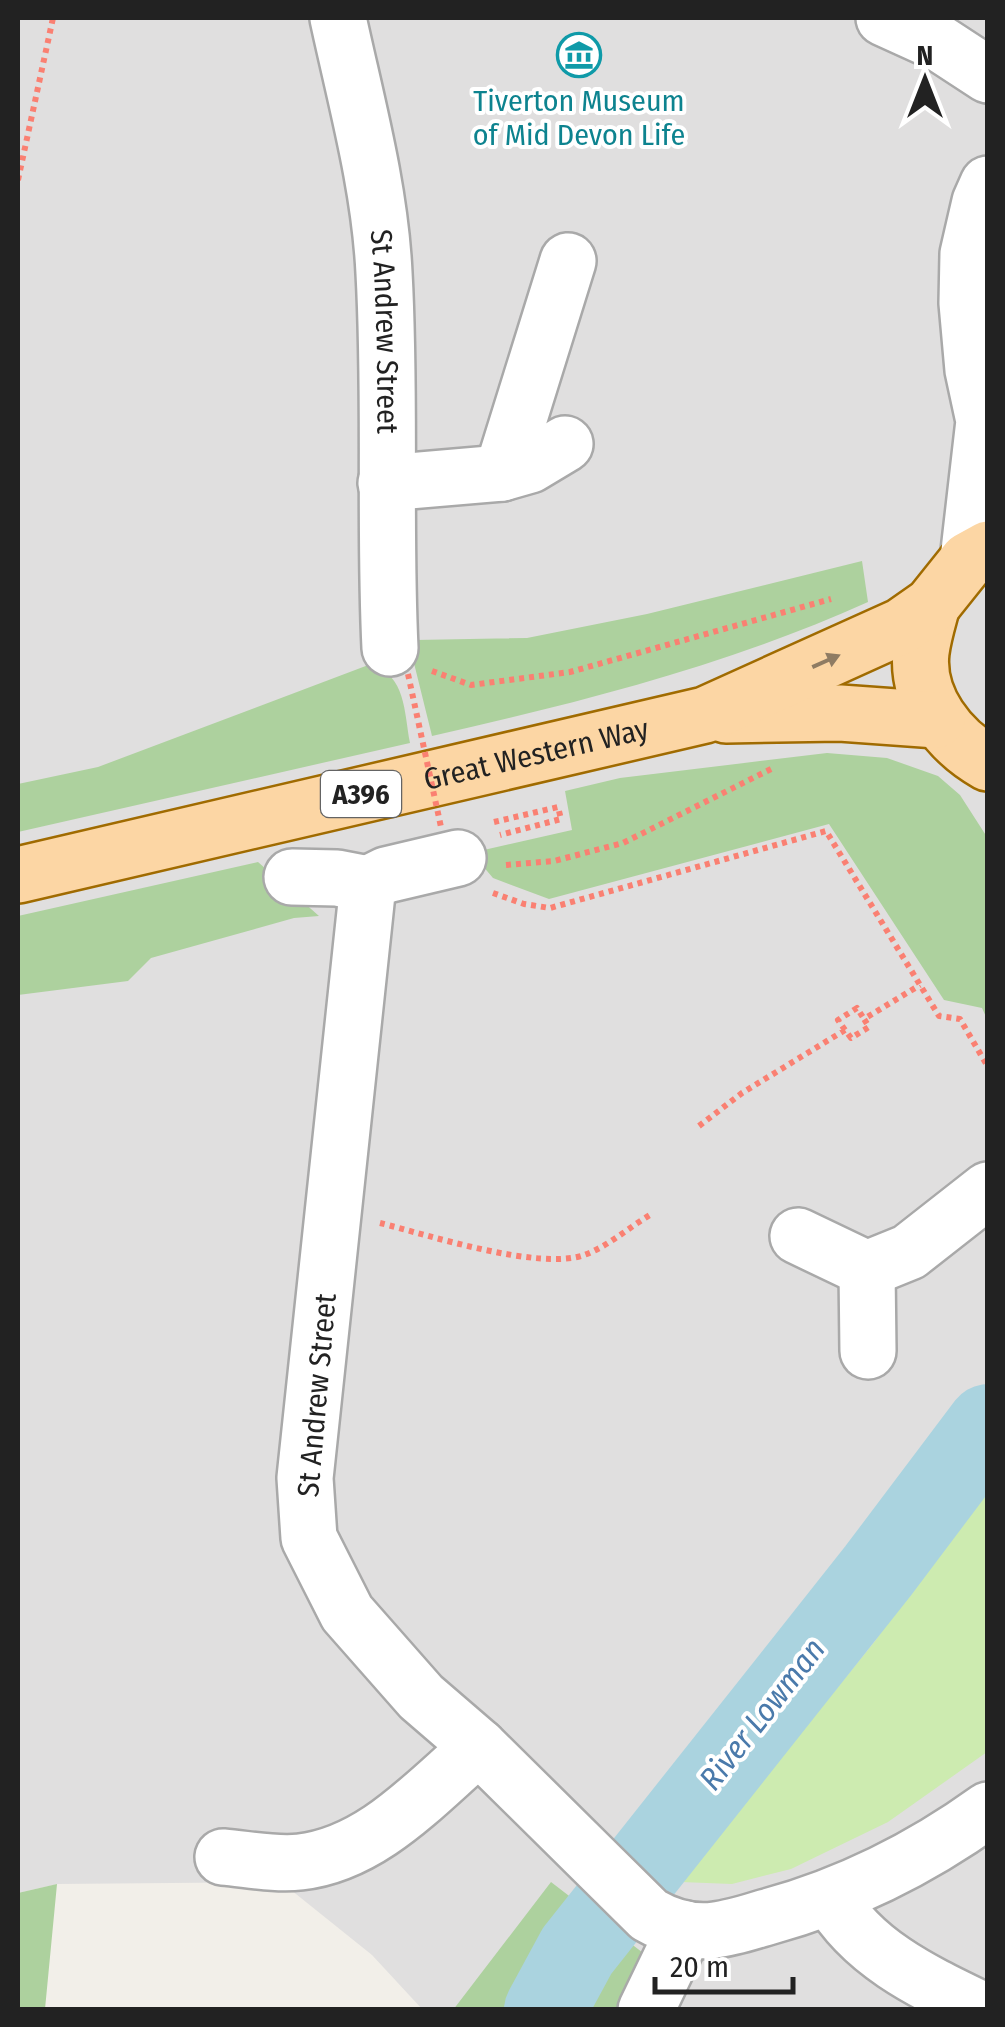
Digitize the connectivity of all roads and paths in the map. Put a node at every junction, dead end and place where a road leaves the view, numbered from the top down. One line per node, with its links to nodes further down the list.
1 (54, 18): 5 (path)
2 (338, 18): 12 (street, St Andrew Street)
3 (884, 18): 4 (street)
4 (988, 75)
5 (18, 180)
6 (988, 184): 8 (street)
7 (568, 262): 11 (street)
8 (977, 303): 9 (street)
9 (986, 424): 13 (street)
10 (565, 444): 11 (street)
11 (502, 474): 12 (street)
12 (386, 483): 16 (street, St Andrew Street)
13 (978, 554): 15 (main road, A396)
14 (838, 596): 16 (path)
15 (932, 604): 17 (main road, A396, one-way to 15); 18 (main road, A396)
16 (405, 662): 21 (path, bridge)
17 (705, 715): 18 (main road, A396); 22 (main road, Great Western Way / A396)
18 (938, 720): 20 (main road)
19 (786, 762): 21 (path)
20 (988, 763)
21 (469, 848): 21 (path); 24 (street); 25 (path)
22 (18, 875)
23 (292, 877): 24 (street)
24 (368, 884): 31 (street, St Andrew Street)
25 (920, 985): 26 (path); 28 (path)
26 (864, 1018): 27 (path); 27 (path)
27 (845, 1030): 29 (path)
28 (988, 1067)
29 (699, 1126)
30 (988, 1190): 34 (street)
31 (334, 1215): 32 (path); 36 (street, St Andrew Street)
32 (650, 1215)
33 (798, 1236): 34 (street)
34 (867, 1270): 35 (street)
35 (868, 1351)
36 (479, 1747): 38 (street); 40 (street, St Andrew Street)
37 (988, 1810): 39 (street)
38 (223, 1857)
39 (830, 1897): 40 (street); 42 (street)
40 (667, 1922): 41 (street)
41 (646, 2010)
42 (982, 2010)

